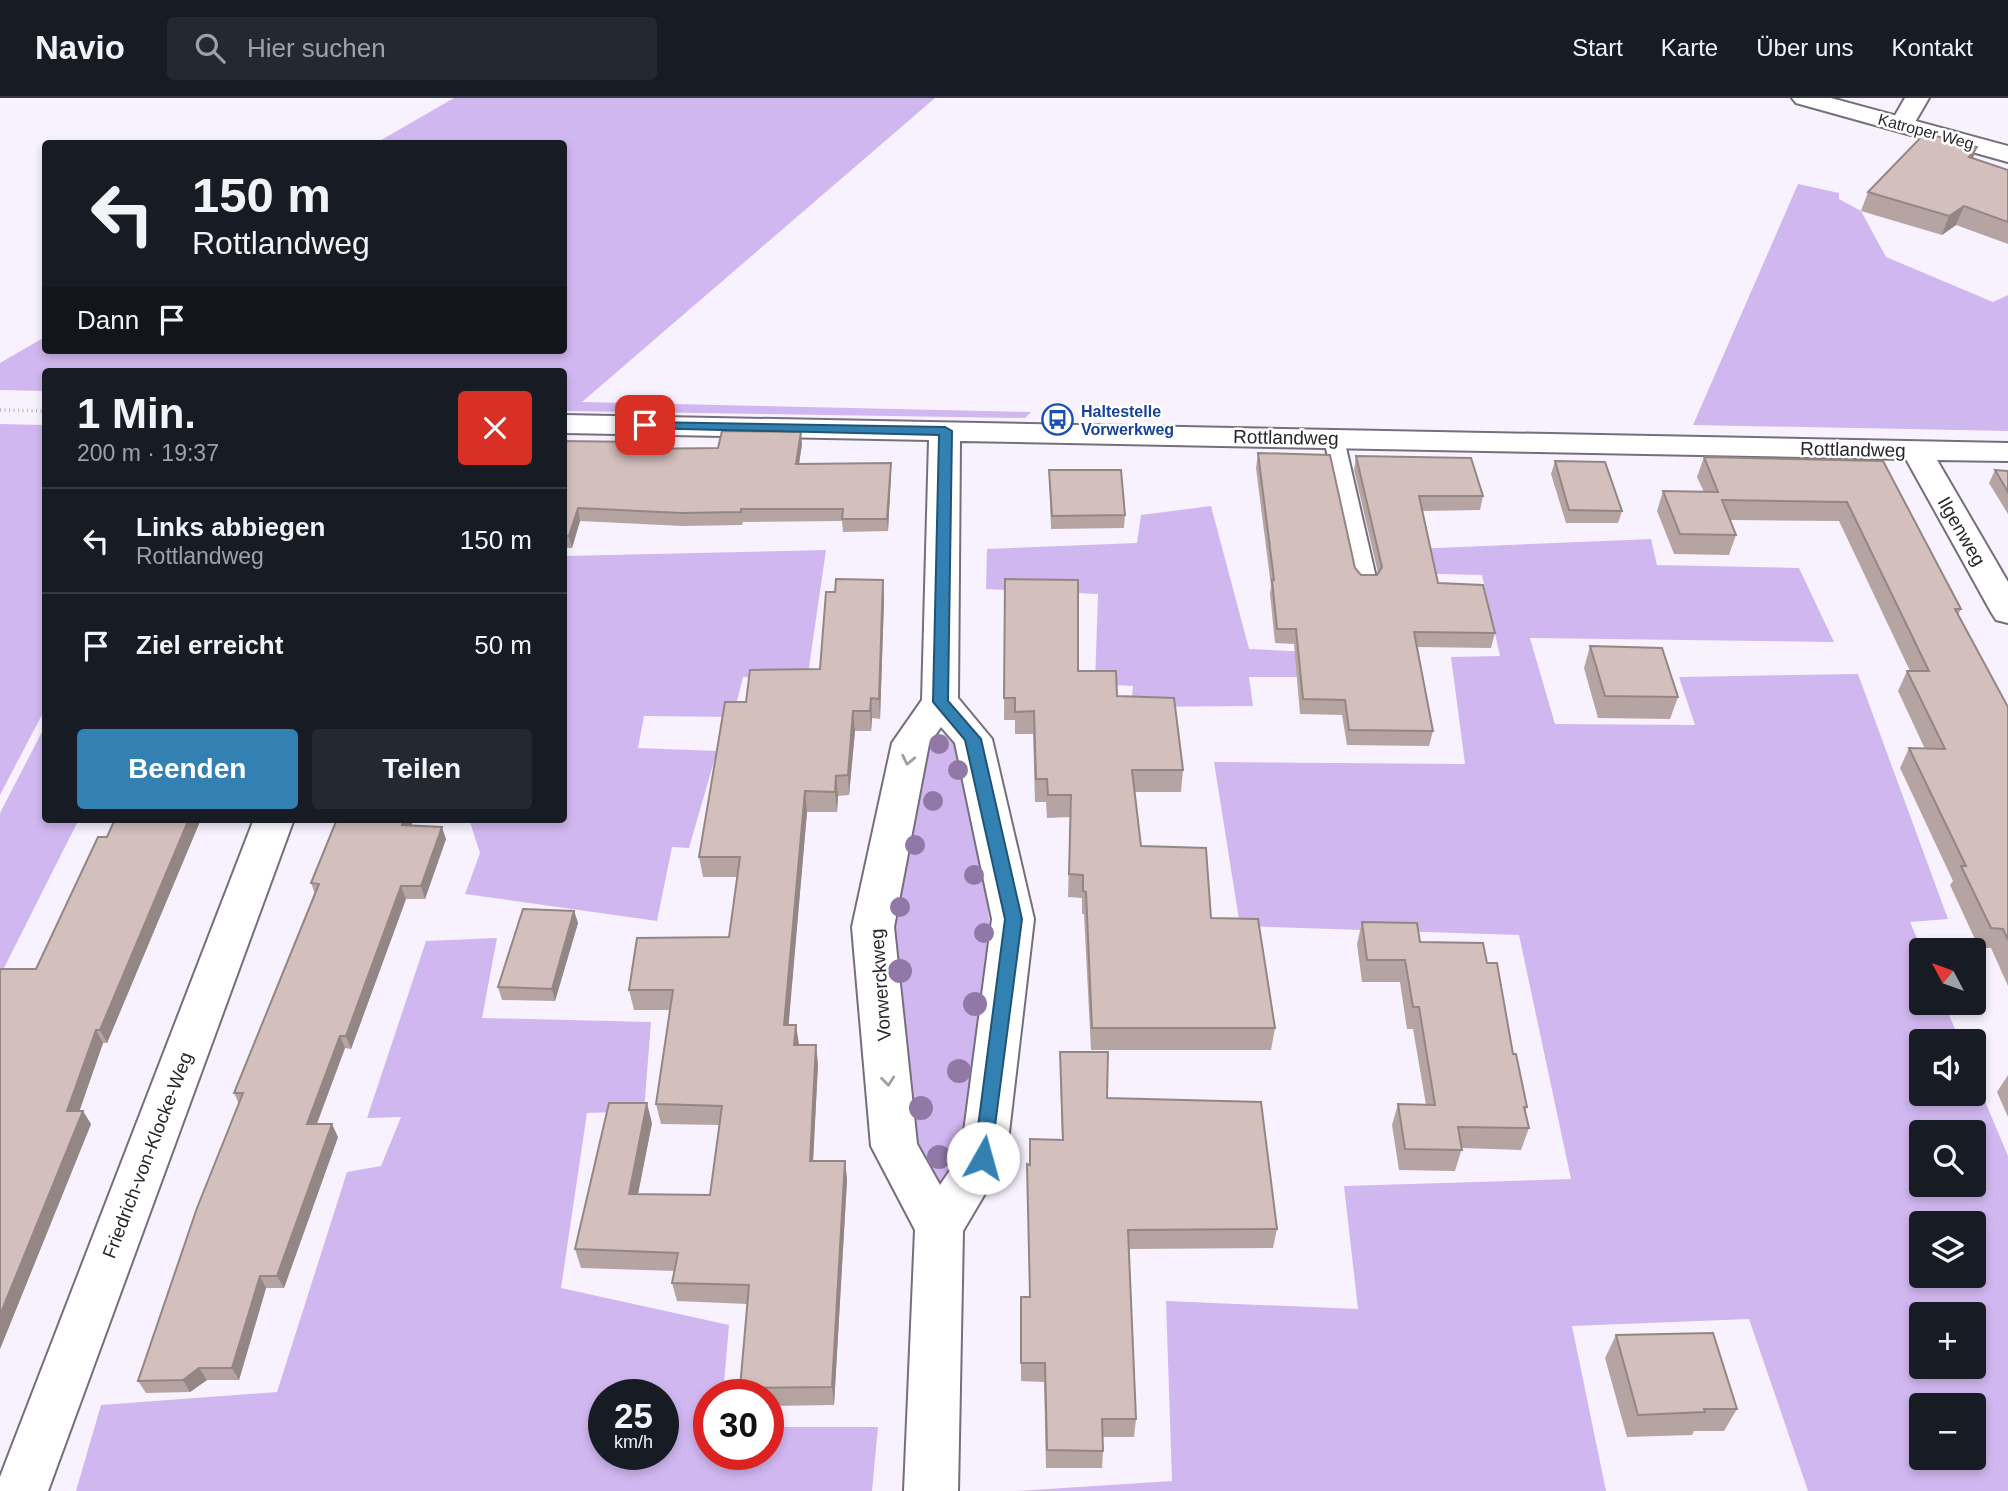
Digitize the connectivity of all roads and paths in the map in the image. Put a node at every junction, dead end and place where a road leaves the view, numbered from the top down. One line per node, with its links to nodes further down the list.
1 (1804, 98): 3 (street, Katroper Weg)
2 (1917, 98): 3 (street)
3 (1902, 124): 4 (street, Katroper Weg)
4 (2008, 154)
5 (0, 410): 6 (path)
6 (42, 411)
7 (567, 424): 8 (street, Rottlandweg)
8 (945, 431): 9 (street, Rottlandweg); 14 (street)
9 (1334, 439): 10 (street, Rottlandweg); 12 (lane)
10 (1916, 450): 11 (street, Rottlandweg); 13 (street, Ilgenweg)
11 (2008, 452)
12 (1366, 582)
13 (2008, 612)
14 (940, 702): 16 (street, Vorwerckweg, one-way to 16); 16 (street)
15 (272, 823): 17 (street, Friedrich-von-Klocke-Weg)
16 (939, 1228): 18 (street)
17 (21, 1491)
18 (931, 1491)

